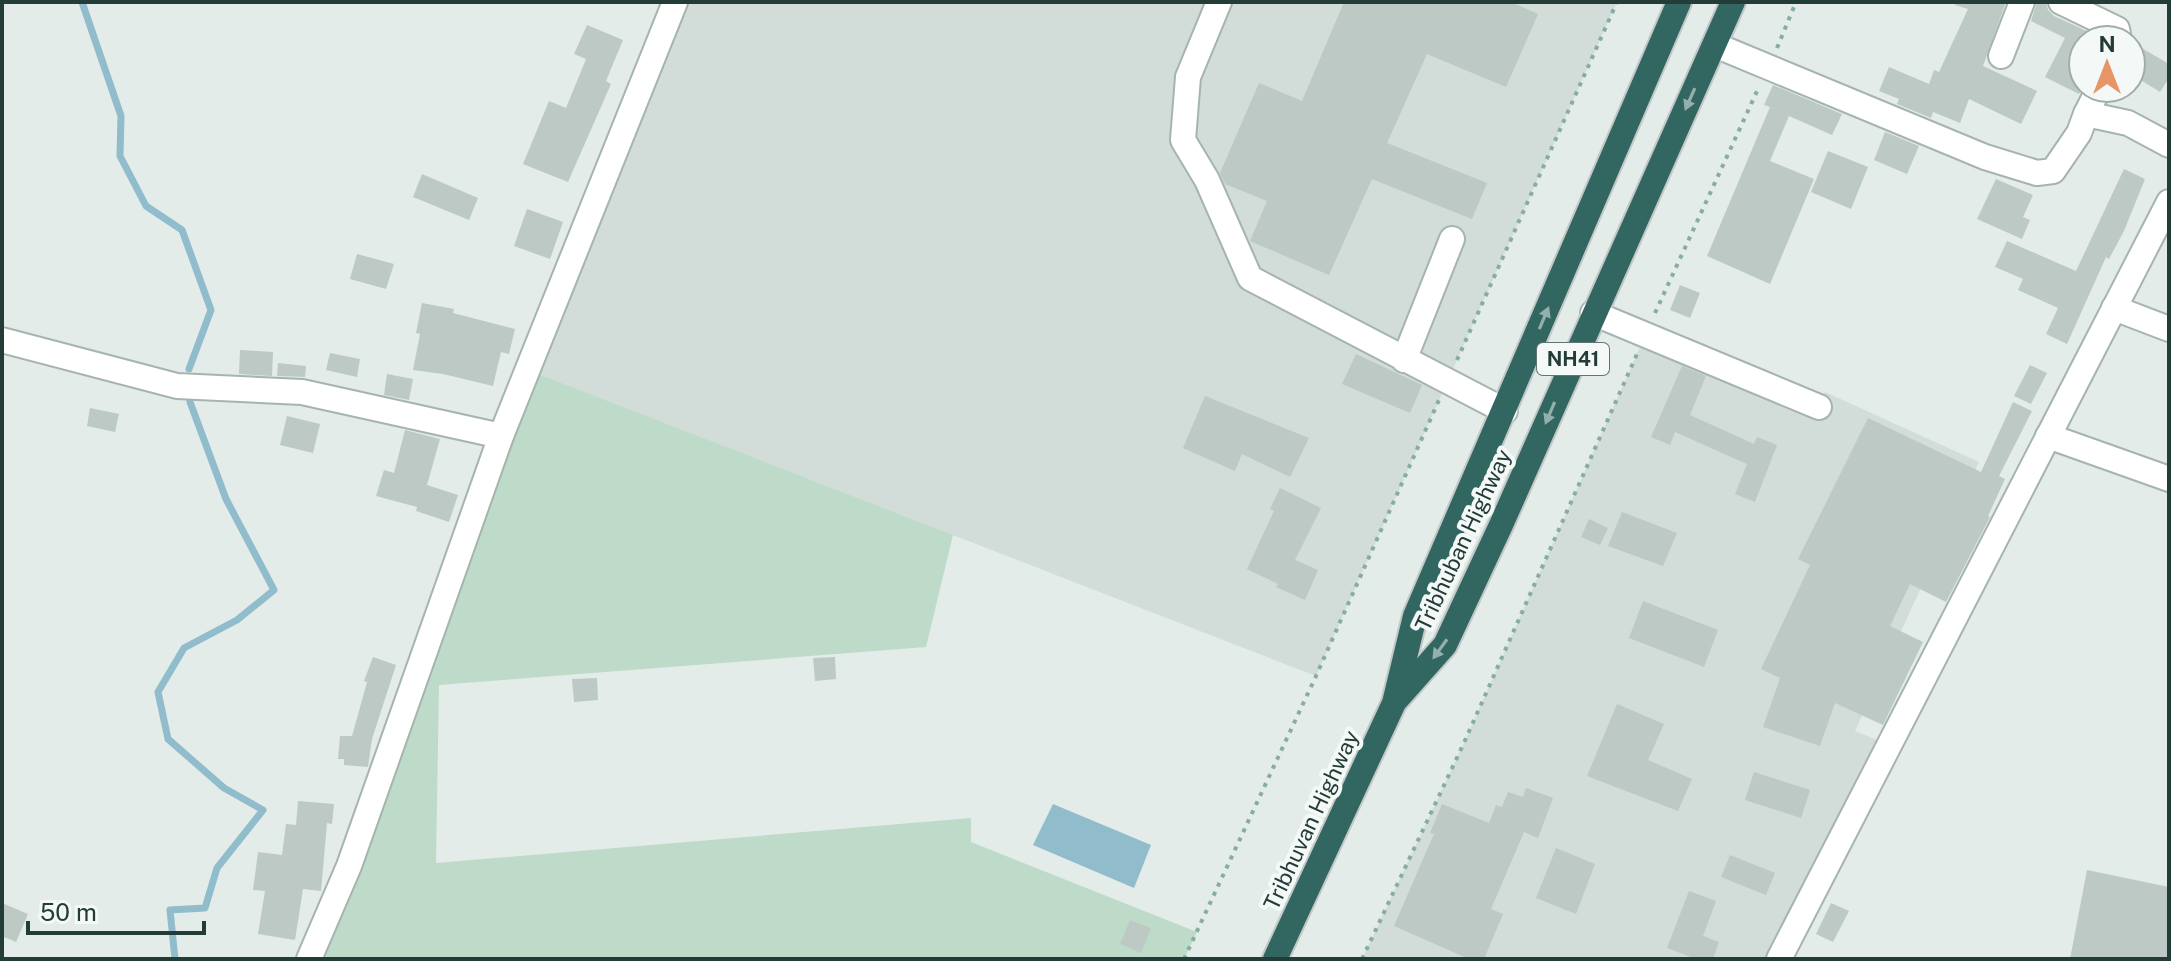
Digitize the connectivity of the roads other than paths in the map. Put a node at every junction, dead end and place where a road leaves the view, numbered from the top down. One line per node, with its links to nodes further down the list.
1 (675, 2): 22 (street)
2 (1219, 2): 19 (street)
3 (1679, 2): 21 (highway, Tribhuban Highway / NH41, one-way to 3)
4 (1733, 2): 8 (highway, Tribhuban Highway / NH41)
5 (2022, 2): 9 (street)
6 (2061, 2): 7 (street)
7 (2107, 24)
8 (1715, 45): 11 (street); 16 (highway, Tribhuban Highway / NH41, one-way to 16)
9 (2001, 56)
10 (2091, 104): 11 (street)
11 (2086, 114): 12 (street)
12 (2169, 145)
13 (2169, 202): 15 (street)
14 (1452, 239): 19 (street)
15 (2114, 308): 17 (street); 23 (street)
16 (1593, 313): 20 (street); 25 (highway, Tribhuban Highway / NH41, one-way to 25)
17 (2169, 329)
18 (2, 340): 22 (street)
19 (1404, 360): 21 (street)
20 (1819, 407)
21 (1505, 411): 25 (highway, Tribhuban Highway / NH41)
22 (501, 436): 26 (street)
23 (2048, 436): 24 (street); 28 (street)
24 (2169, 479)
25 (1394, 703): 27 (highway, Tribhuvan Highway / NH41)
26 (309, 959)
27 (1275, 959)
28 (1779, 959)

